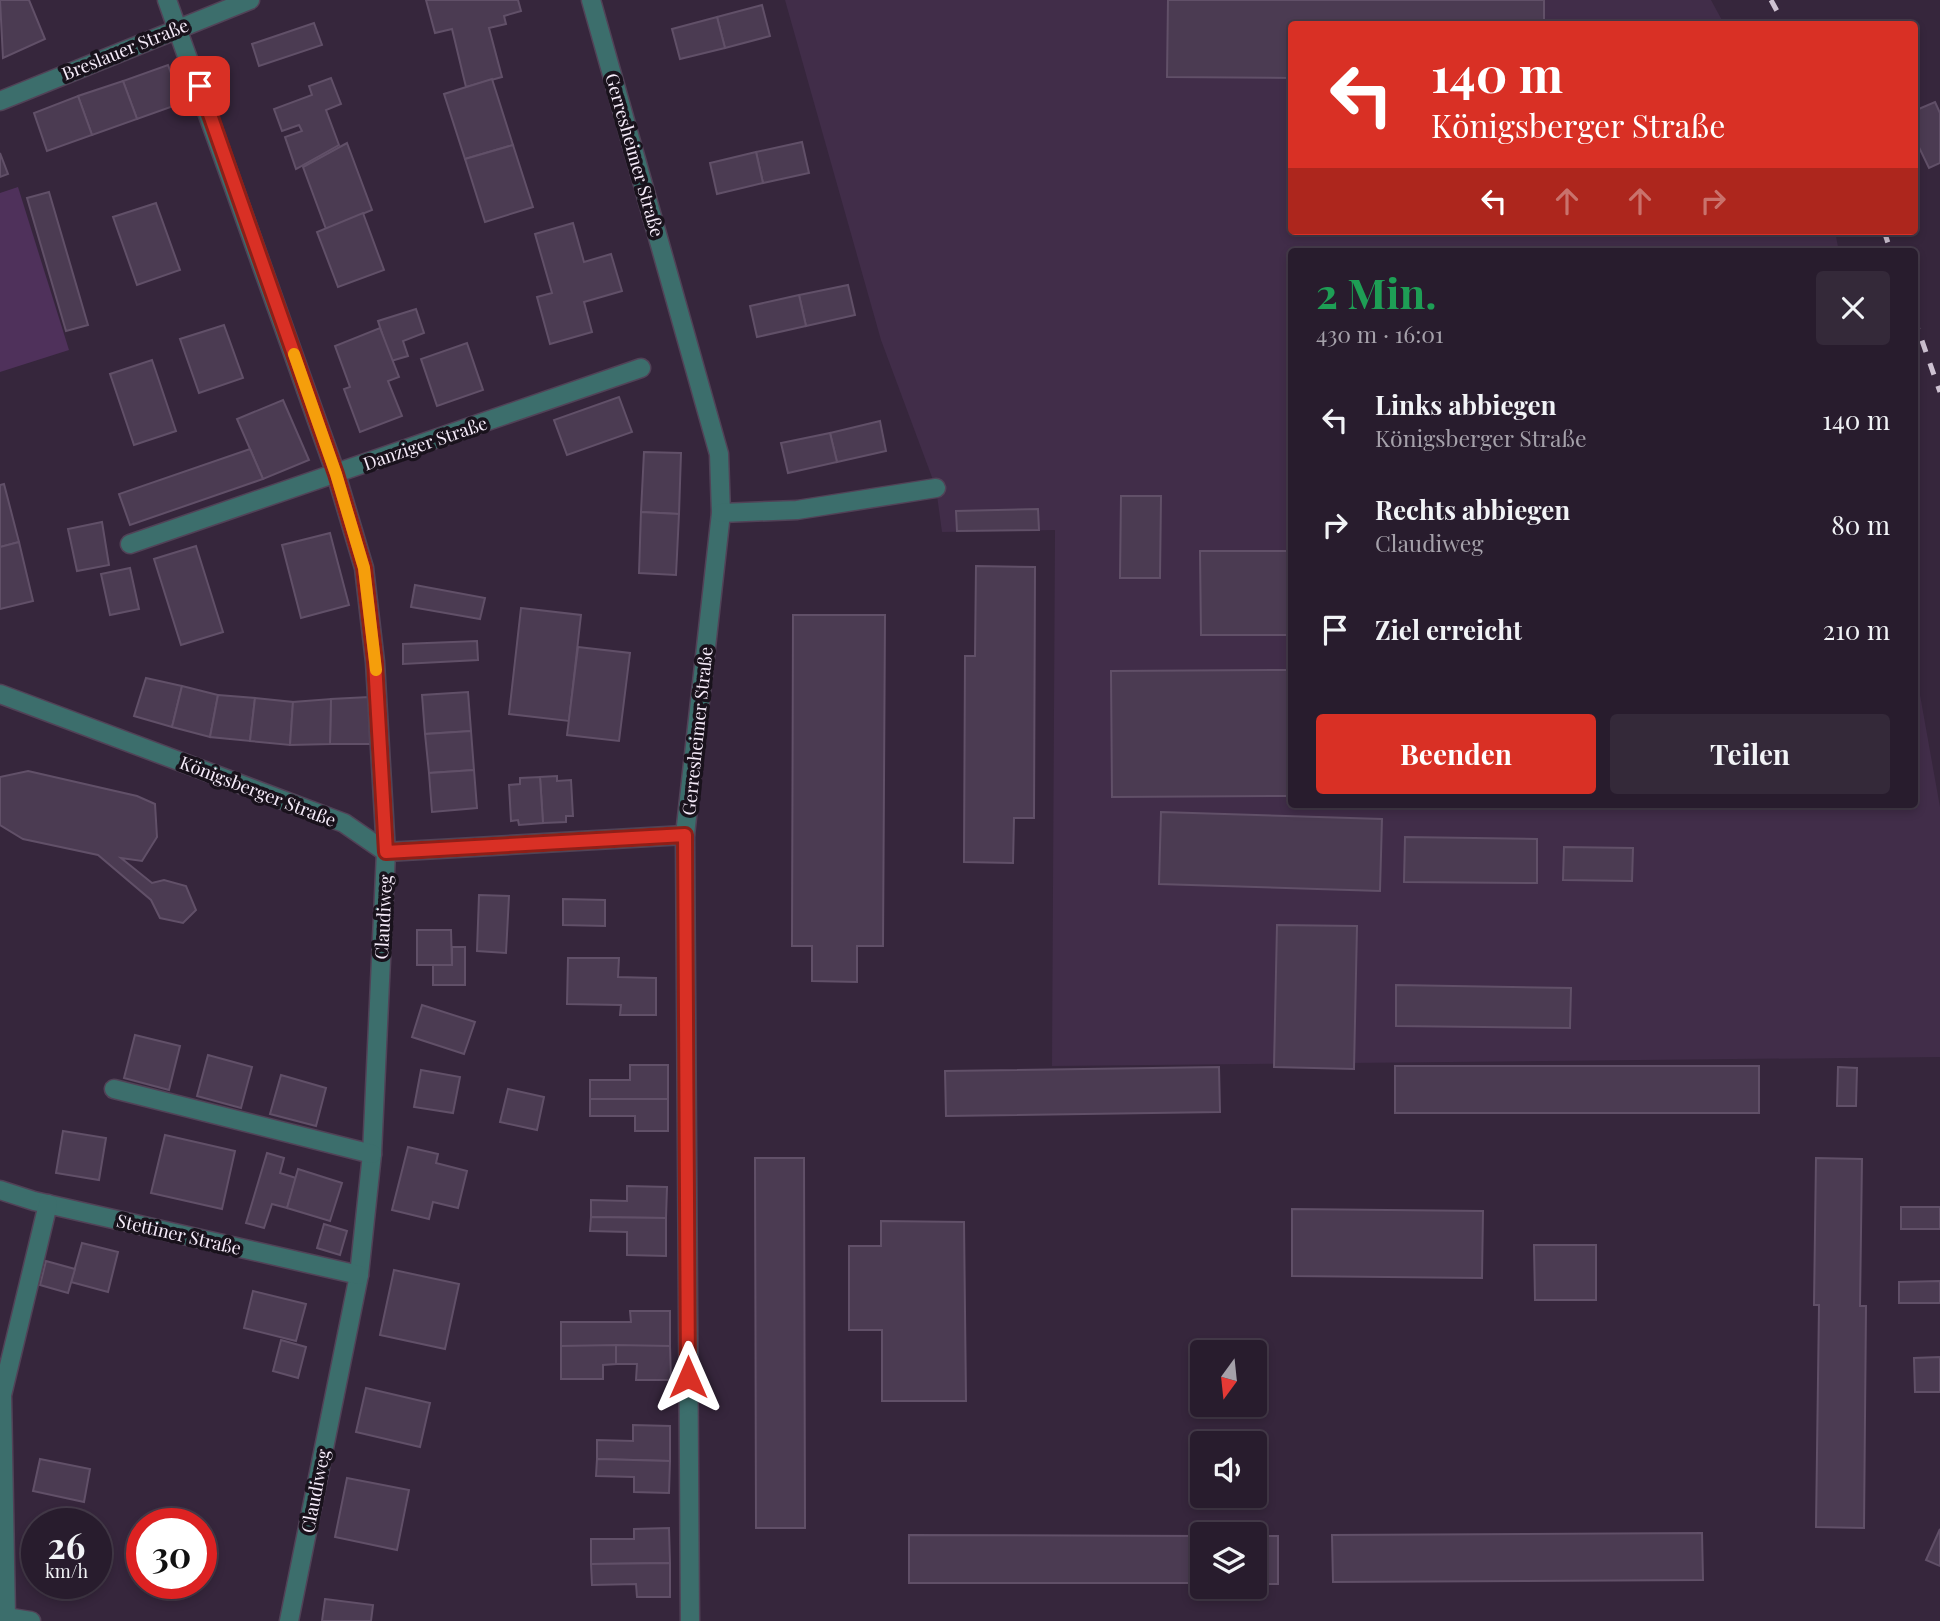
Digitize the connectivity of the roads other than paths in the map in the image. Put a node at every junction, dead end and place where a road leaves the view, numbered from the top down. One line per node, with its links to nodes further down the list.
1 (167, 0): 4 (street, Claudiweg)
2 (250, 0): 4 (street, Breslauer Straße)
3 (592, 0): 9 (street, Gerresheimer Straße)
4 (177, 27): 5 (street, Breslauer Straße); 7 (street, Claudiweg)
5 (0, 101)
6 (641, 368): 7 (street, Danziger Straße)
7 (336, 474): 10 (street, Danziger Straße); 13 (street, Claudiweg)
8 (936, 488): 9 (street)
9 (721, 513): 12 (street, Gerresheimer Straße)
10 (130, 544)
11 (0, 694): 13 (street, Königsberger Straße)
12 (685, 835): 13 (street); 22 (street, Gerresheimer Straße)
13 (386, 852): 15 (street, Claudiweg)
14 (114, 1089): 15 (street)
15 (372, 1154): 18 (street, Claudiweg)
16 (0, 1190): 17 (street, Stettiner Straße)
17 (48, 1204): 18 (street, Stettiner Straße); 19 (street)
18 (359, 1275): 21 (street, Claudiweg)
19 (3, 1617): 20 (street)
20 (31, 1621)
21 (289, 1621)
22 (690, 1621)

